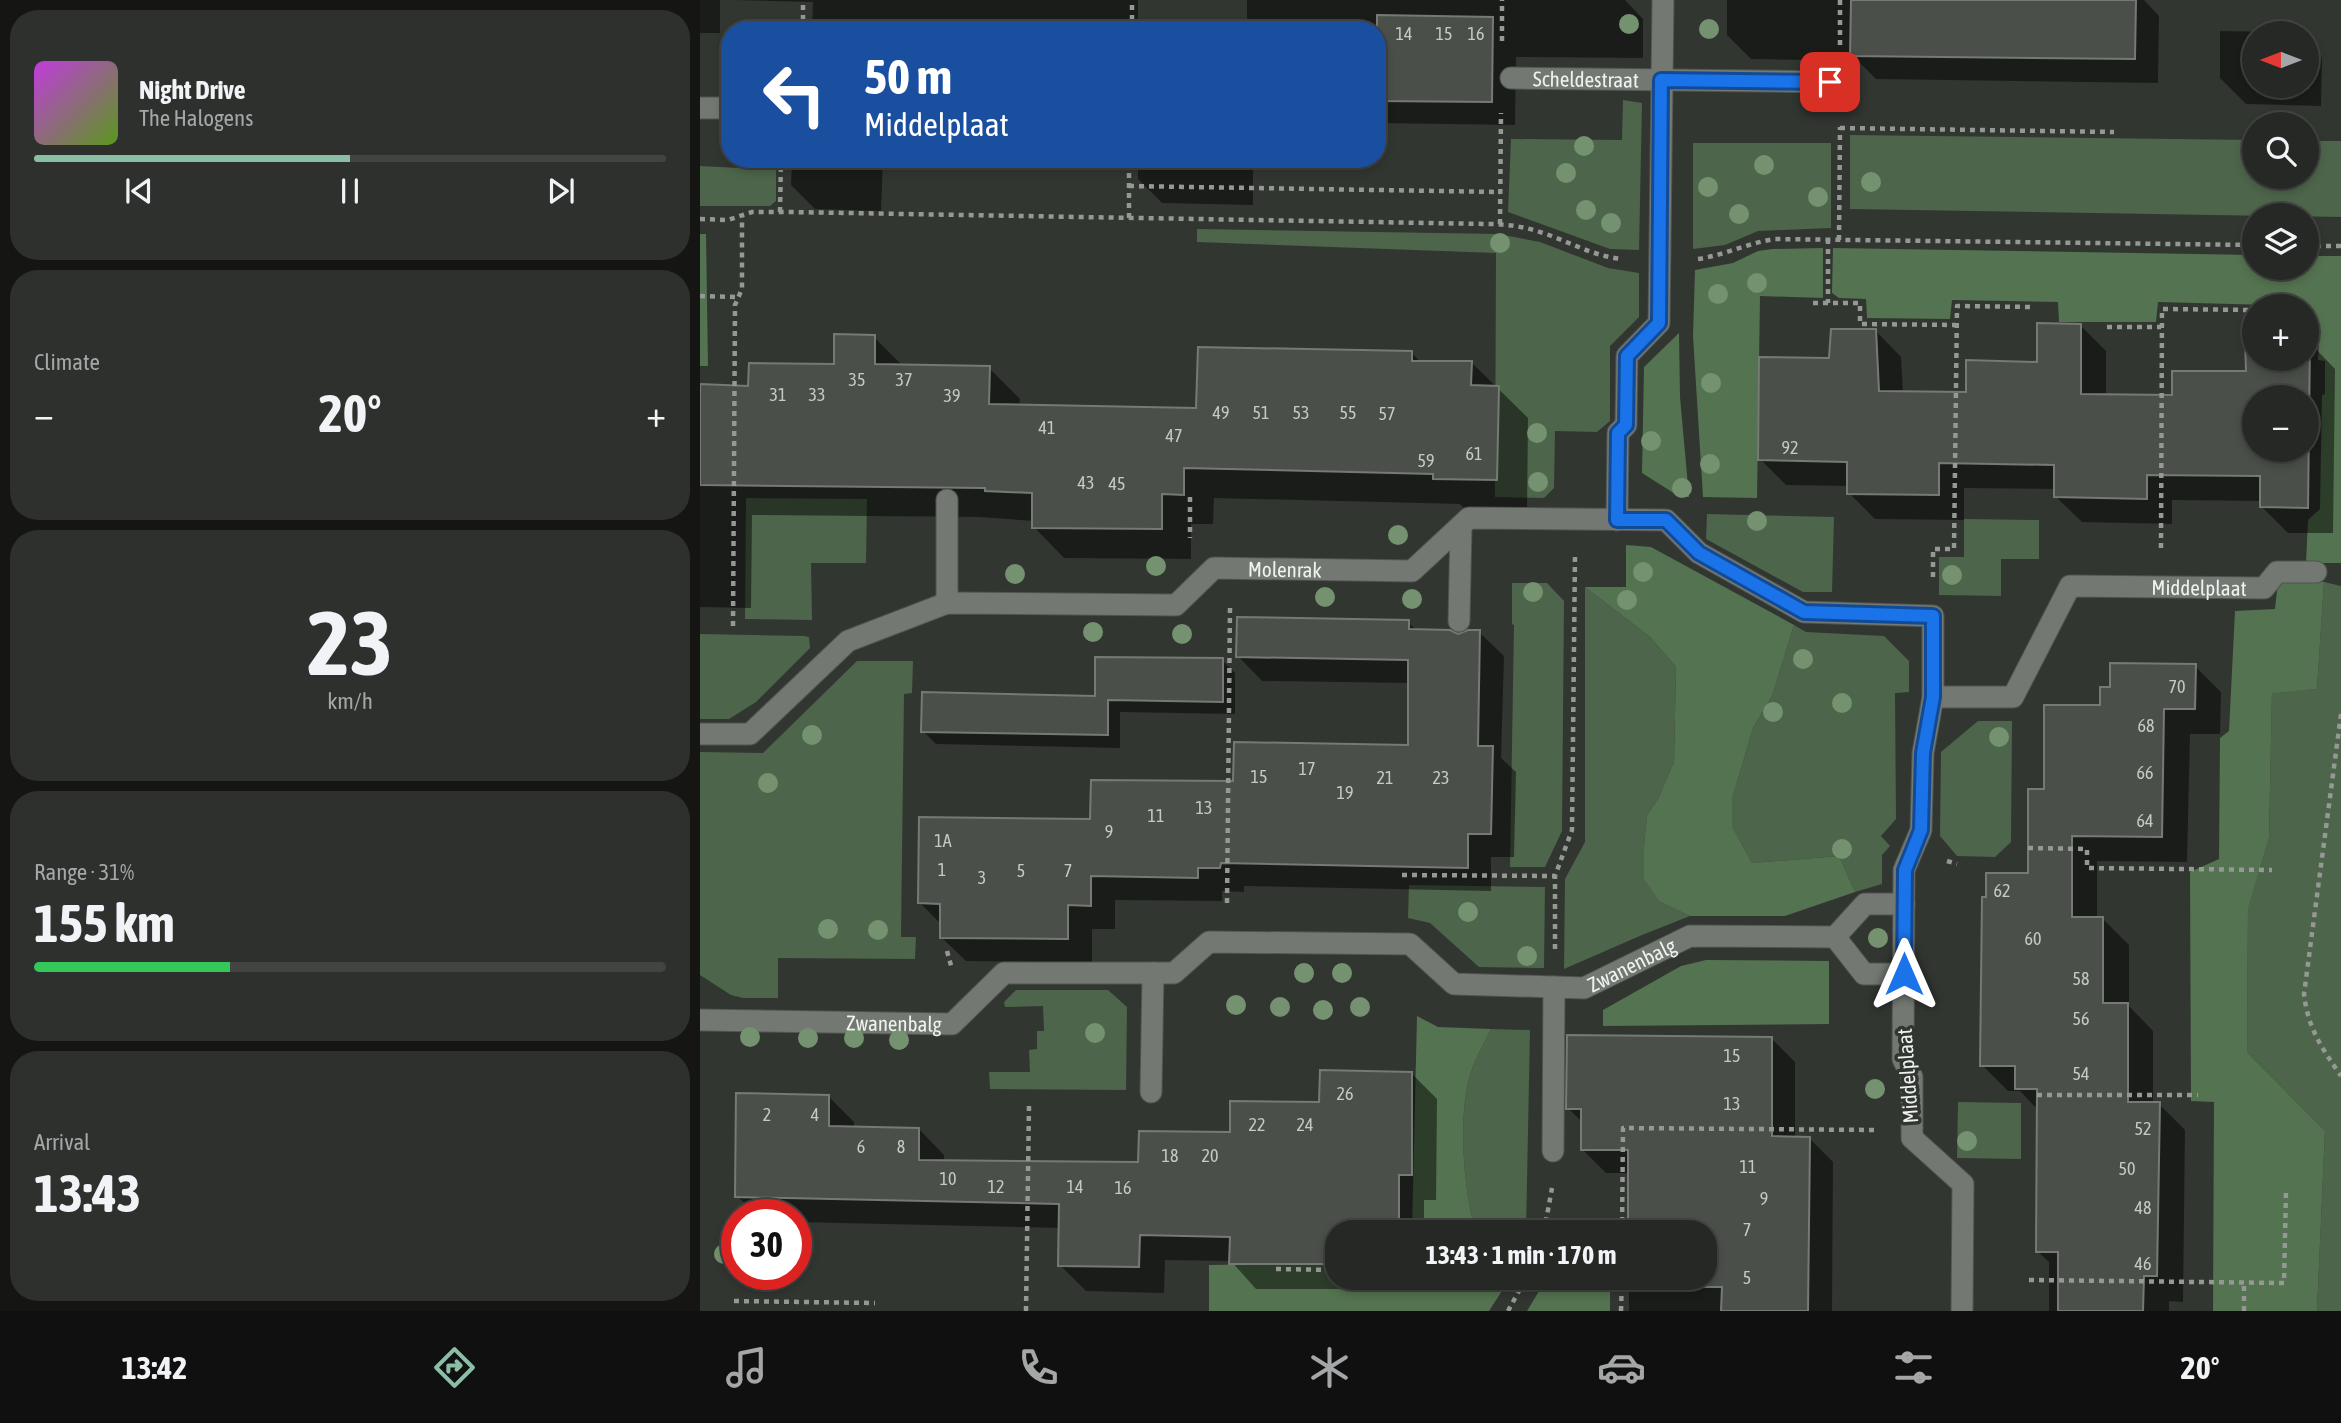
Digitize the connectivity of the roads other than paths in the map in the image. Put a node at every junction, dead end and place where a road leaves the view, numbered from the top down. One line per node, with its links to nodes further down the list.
1 (1663, 0): 3 (street, Scheldestraat)
2 (1511, 78): 3 (street, Scheldestraat)
3 (1661, 80): 4 (street, Scheldestraat); 8 (street, Scheldestraat)
4 (1830, 82)
5 (700, 108): 6 (street)
6 (721, 108)
7 (947, 500): 11 (street)
8 (1617, 520): 9 (street, Molenrak); 13 (street, Middelplaat)
9 (1461, 526): 11 (street, Molenrak); 12 (street)
10 (2316, 572): 13 (street, Middelplaat)
11 (947, 603): 14 (street, Molenrak)
12 (1459, 621)
13 (1933, 697): 15 (street, Middelplaat)
14 (700, 734)
15 (1904, 904): 16 (street); 18 (street, Middelplaat)
16 (1835, 937): 18 (street); 19 (street, Zwanenbalg)
17 (1153, 973): 19 (street, Zwanenbalg); 20 (street, Zwanenbalg); 21 (street)
18 (1904, 974): 23 (street, Middelplaat)
19 (1554, 987): 22 (street)
20 (700, 1020)
21 (1151, 1092)
22 (1553, 1151)
23 (1962, 1311)

